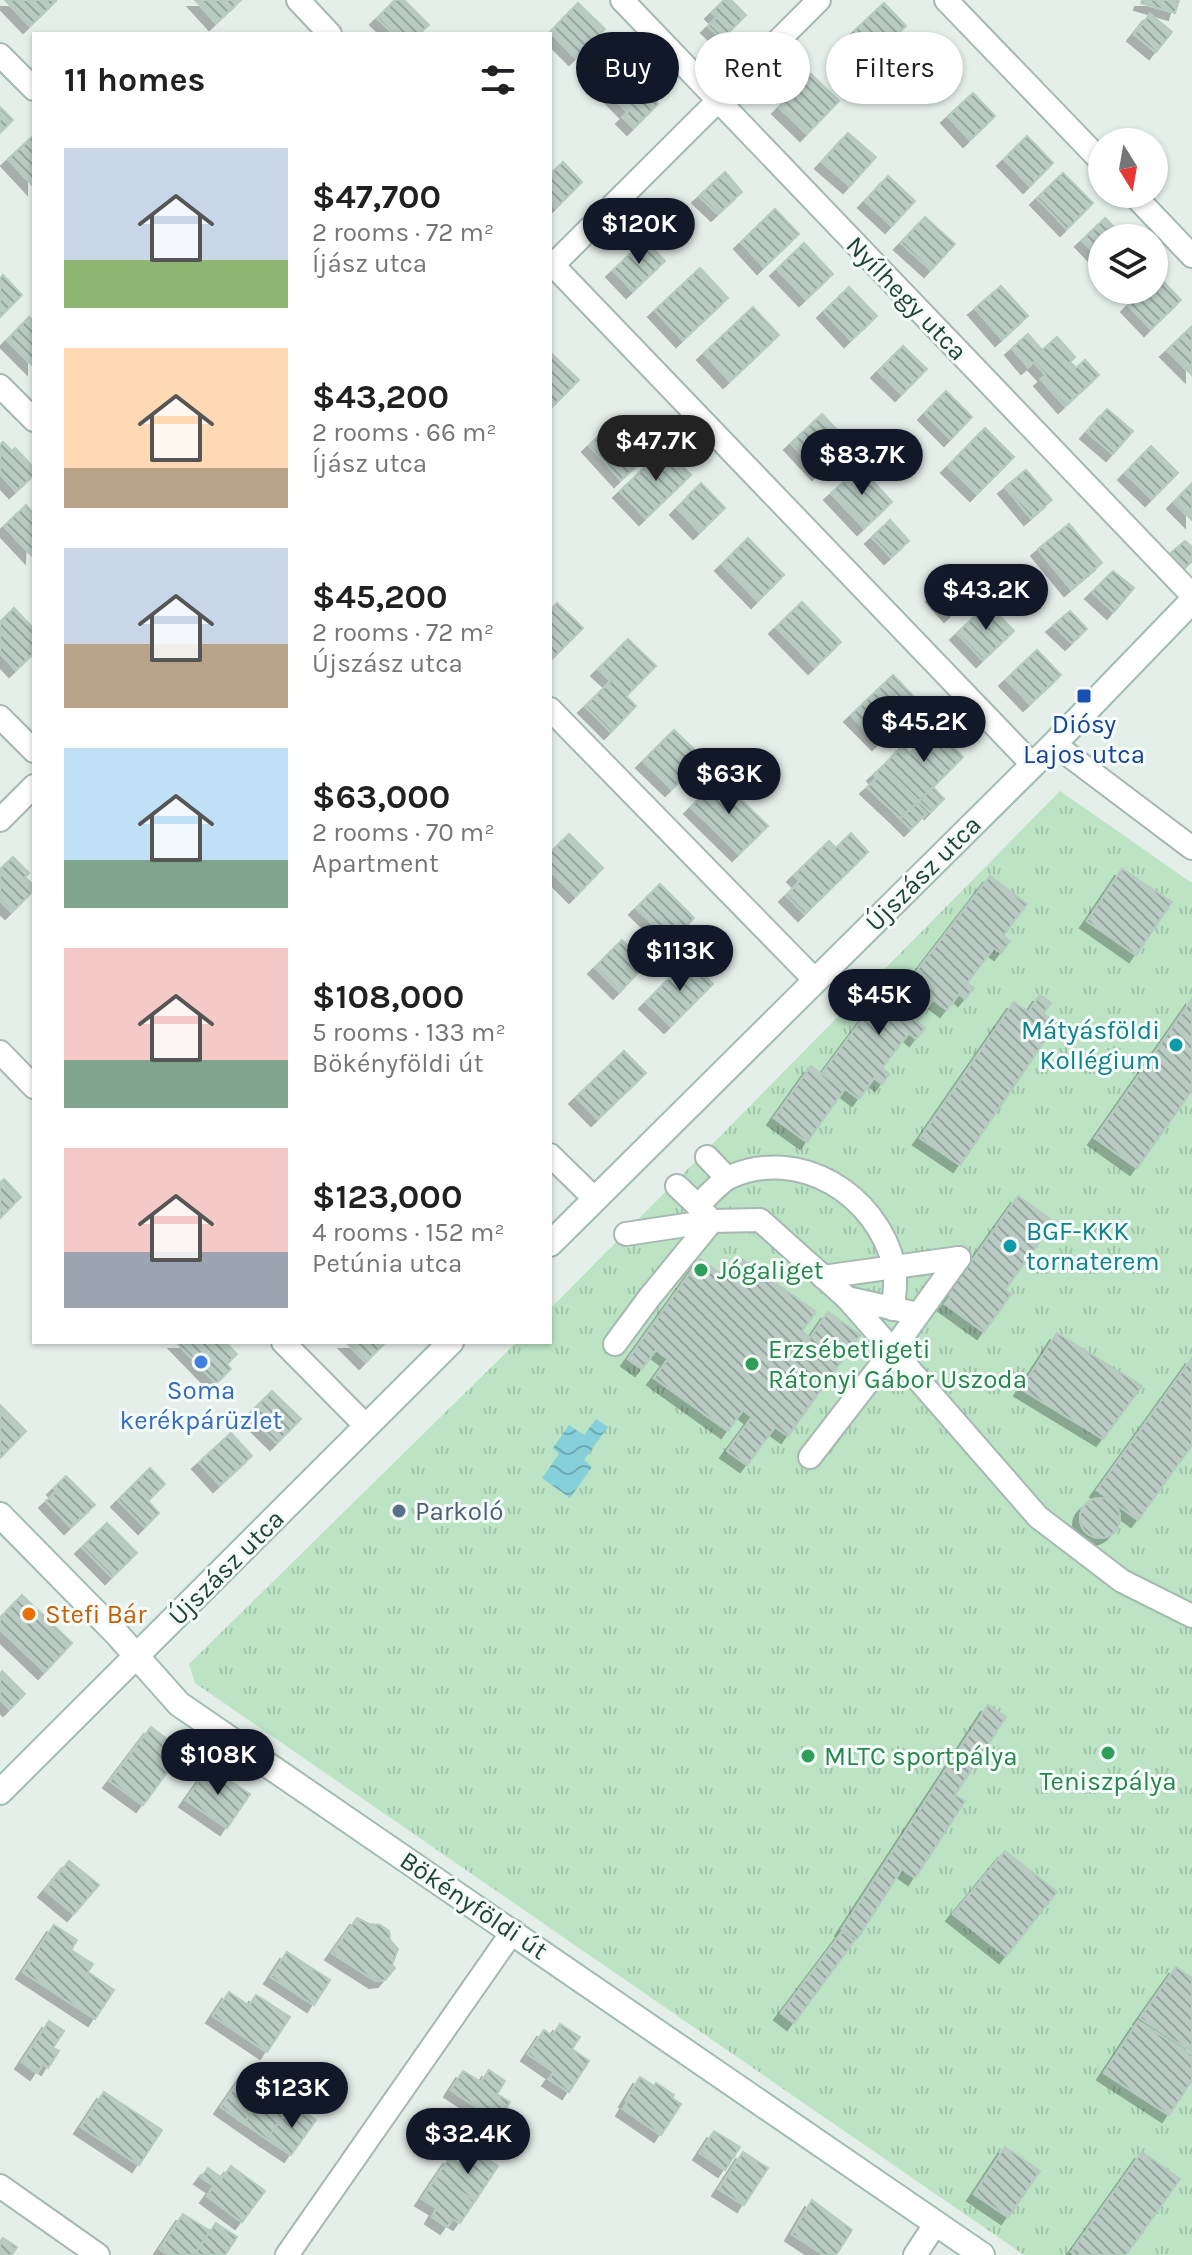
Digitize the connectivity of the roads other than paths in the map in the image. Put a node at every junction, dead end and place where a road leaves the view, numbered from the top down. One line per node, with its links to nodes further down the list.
1 (298, 0): 5 (street)
2 (622, 0): 8 (street, Nyílhegy utca)
3 (819, 0): 6 (street)
4 (946, 0): 12 (street)
5 (328, 32)
6 (786, 32)
7 (0, 55): 9 (street)
8 (695, 77)
9 (32, 87)
10 (713, 104): 15 (street)
11 (721, 104): 19 (street, Nyílhegy utca)
12 (1088, 147)
13 (1146, 208): 14 (street)
14 (1192, 256)
15 (552, 264)
16 (552, 266): 24 (street)
17 (0, 386): 18 (street)
18 (32, 418)
19 (1192, 598): 22 (street, Újszász utca)
20 (552, 711): 28 (street)
21 (0, 717): 23 (street)
22 (1054, 744): 24 (street, Újszász utca); 27 (street)
23 (32, 749)
24 (1033, 765): 28 (street, Újszász utca)
25 (32, 788): 26 (street)
26 (0, 820)
27 (1192, 848)
28 (815, 980): 35 (street, Újszász utca)
29 (0, 1052): 30 (street)
30 (32, 1085)
31 (552, 1157): 35 (street)
32 (707, 1157): 33 (street)
33 (727, 1178): 36 (street); 39 (street)
34 (677, 1186): 36 (street)
35 (595, 1199): 38 (street, Újszász utca)
36 (705, 1214): 37 (street); 40 (street); 46 (street)
37 (626, 1234)
38 (552, 1242)
39 (894, 1266): 40 (street); 42 (street); 43 (street)
40 (823, 1277): 41 (street)
41 (847, 1298): 42 (street); 47 (street)
42 (893, 1309): 43 (street)
43 (918, 1314): 47 (street)
44 (285, 1344): 48 (street)
45 (449, 1344): 48 (street, Újszász utca)
46 (615, 1344)
47 (892, 1351): 49 (street); 51 (street)
48 (366, 1426): 52 (street, Újszász utca)
49 (810, 1457)
50 (0, 1515): 52 (street, Bökényföldi út)
51 (1192, 1616)
52 (137, 1656): 53 (street, Újszász utca); 54 (street, Bökényföldi út)
53 (0, 1792)
54 (513, 1931): 56 (street, Bökényföldi út); 58 (street)
55 (0, 2186): 57 (street)
56 (936, 2223): 59 (street); 60 (street, Bökényföldi út)
57 (98, 2255)
58 (287, 2255)
59 (915, 2255)
60 (982, 2255)

